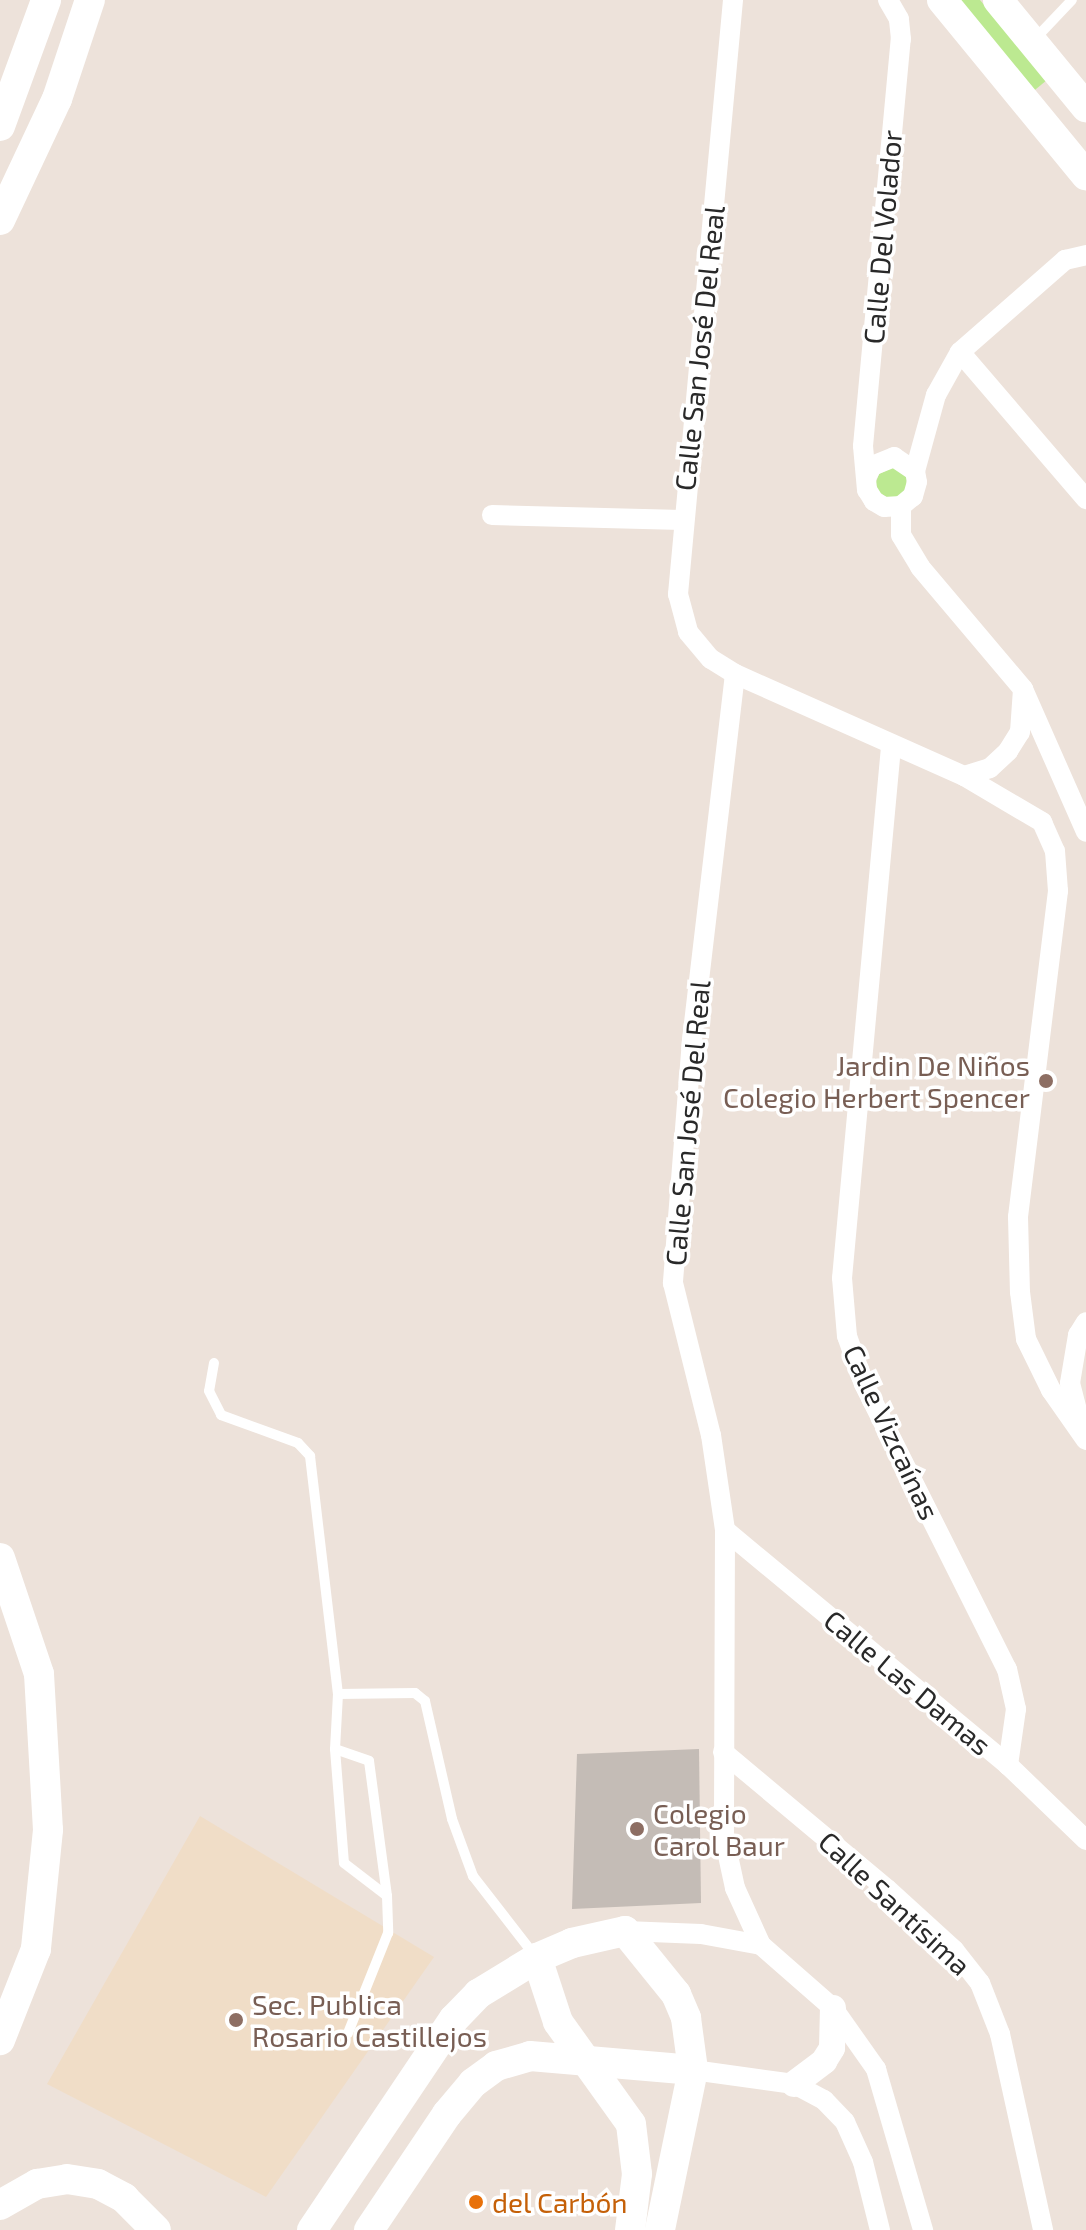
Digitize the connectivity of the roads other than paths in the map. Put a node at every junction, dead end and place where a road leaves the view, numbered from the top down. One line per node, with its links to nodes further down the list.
1 (46, 0): 10 (main road)
2 (90, 0): 11 (main road)
3 (733, 0): 26 (street, Calle San José Del Real)
4 (888, 0): 22 (street, Calle Del Volador)
5 (942, 0): 12 (main road)
6 (998, 0): 8 (main road)
7 (1072, 0): 8 (lane)
8 (1032, 42): 9 (main road)
9 (1061, 76): 12 (main road); 13 (main road)
10 (10, 80): 11 (main road); 14 (main road)
11 (57, 99): 15 (main road)
12 (1026, 103): 16 (main road)
13 (1086, 110): 16 (main road)
14 (1, 121): 15 (main road)
15 (42, 135): 18 (main road)
16 (1053, 137): 17 (main road)
17 (1086, 175)
18 (0, 220)
19 (1086, 255): 20 (street)
20 (960, 352): 21 (street); 23 (street)
21 (915, 471): 22 (street); 24 (street)
22 (867, 476): 24 (street)
23 (1086, 499)
24 (901, 506): 28 (street)
25 (492, 515): 26 (street)
26 (682, 520): 27 (street, Calle San José Del Real)
27 (735, 674): 29 (street, Calle San José Del Real); 35 (street, Calle San José Del Real)
28 (1023, 689): 30 (street); 31 (street)
29 (891, 747): 30 (street); 40 (street, Calle Vizcaínas)
30 (964, 776): 34 (street)
31 (1086, 832)
32 (1086, 1322): 34 (street)
33 (214, 1363): 37 (lane)
34 (1084, 1434)
35 (725, 1530): 39 (street, Calle San José Del Real); 40 (street, Calle Las Damas)
36 (0, 1558): 48 (main road)
37 (338, 1694): 38 (lane); 45 (lane)
38 (335, 1749): 42 (lane); 42 (lane)
39 (723, 1752): 44 (street, Calle San José Del Real); 60 (street, Calle Santísima)
40 (1008, 1765): 41 (street, Calle Las Damas)
41 (1086, 1840)
42 (387, 1896): 47 (lane)
43 (625, 1931): 44 (street); 45 (main road); 50 (main road)
44 (761, 1945): 46 (street)
45 (537, 1958): 49 (main road); 54 (main road)
46 (833, 2008): 51 (street); 59 (street)
47 (348, 2033)
48 (0, 2040)
49 (582, 2058): 50 (main road); 55 (main road); 56 (main road)
50 (693, 2070): 51 (street); 57 (main road)
51 (794, 2084): 58 (street)
52 (0, 2205): 53 (main road)
53 (156, 2230)
54 (312, 2230)
55 (369, 2230)
56 (630, 2230)
57 (660, 2230)
58 (880, 2230)
59 (923, 2230)
60 (1043, 2230)

